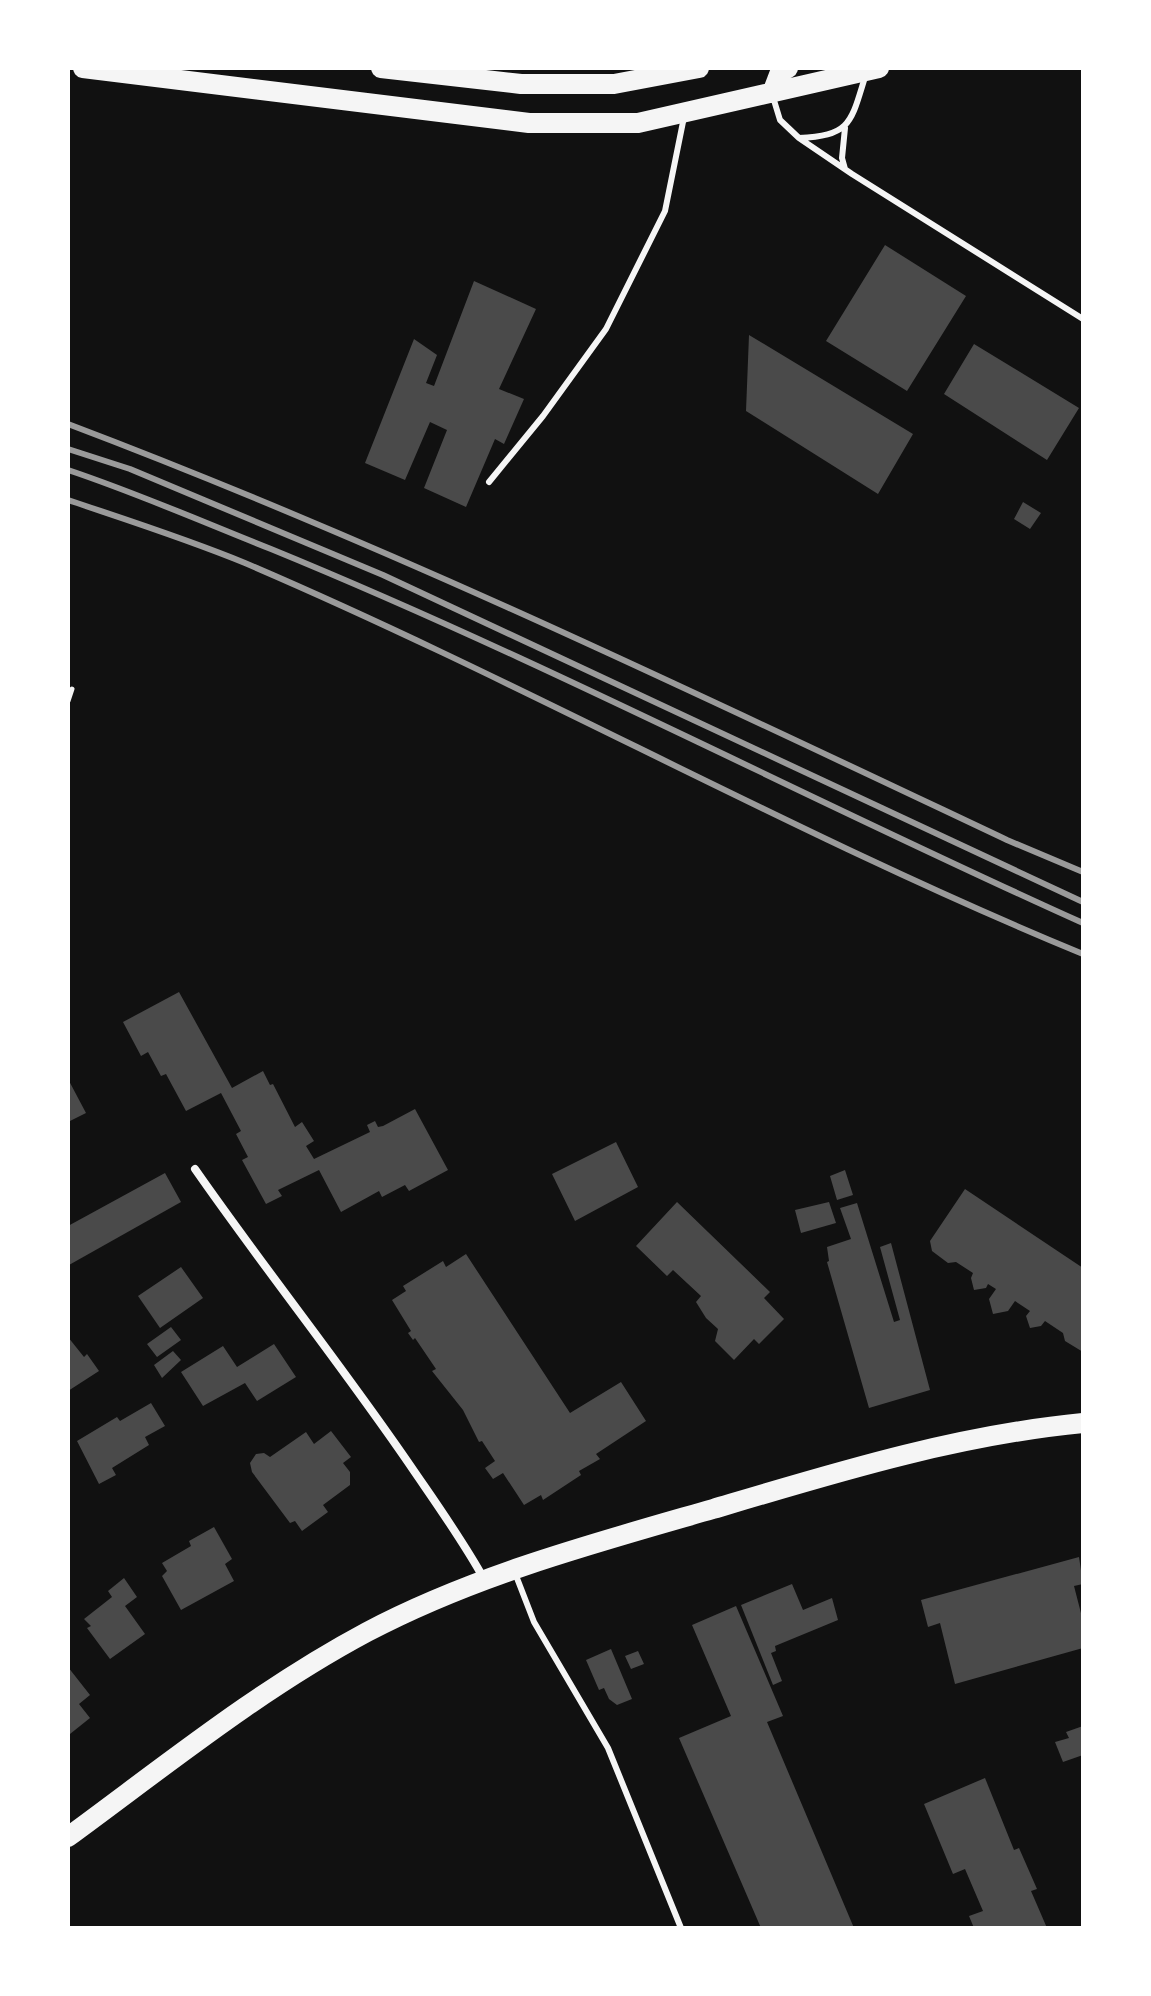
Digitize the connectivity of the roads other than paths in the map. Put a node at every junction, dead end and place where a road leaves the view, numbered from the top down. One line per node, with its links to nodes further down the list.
1 (83, 68): 7 (main road)
2 (381, 68): 3 (main road)
3 (699, 68)
4 (788, 68): 6 (main road)
5 (873, 70): 6 (main road); 8 (lane)
6 (772, 93): 7 (main road); 9 (lane)
7 (685, 113): 12 (lane)
8 (845, 128): 9 (lane); 10 (lane)
9 (799, 138): 10 (lane)
10 (845, 169): 11 (lane)
11 (1083, 319)
12 (489, 482)
13 (195, 1169): 16 (street)
14 (1083, 1423): 15 (main road)
15 (514, 1569): 16 (main road); 18 (lane)
16 (484, 1580): 17 (main road)
17 (68, 1837)
18 (681, 1928)

